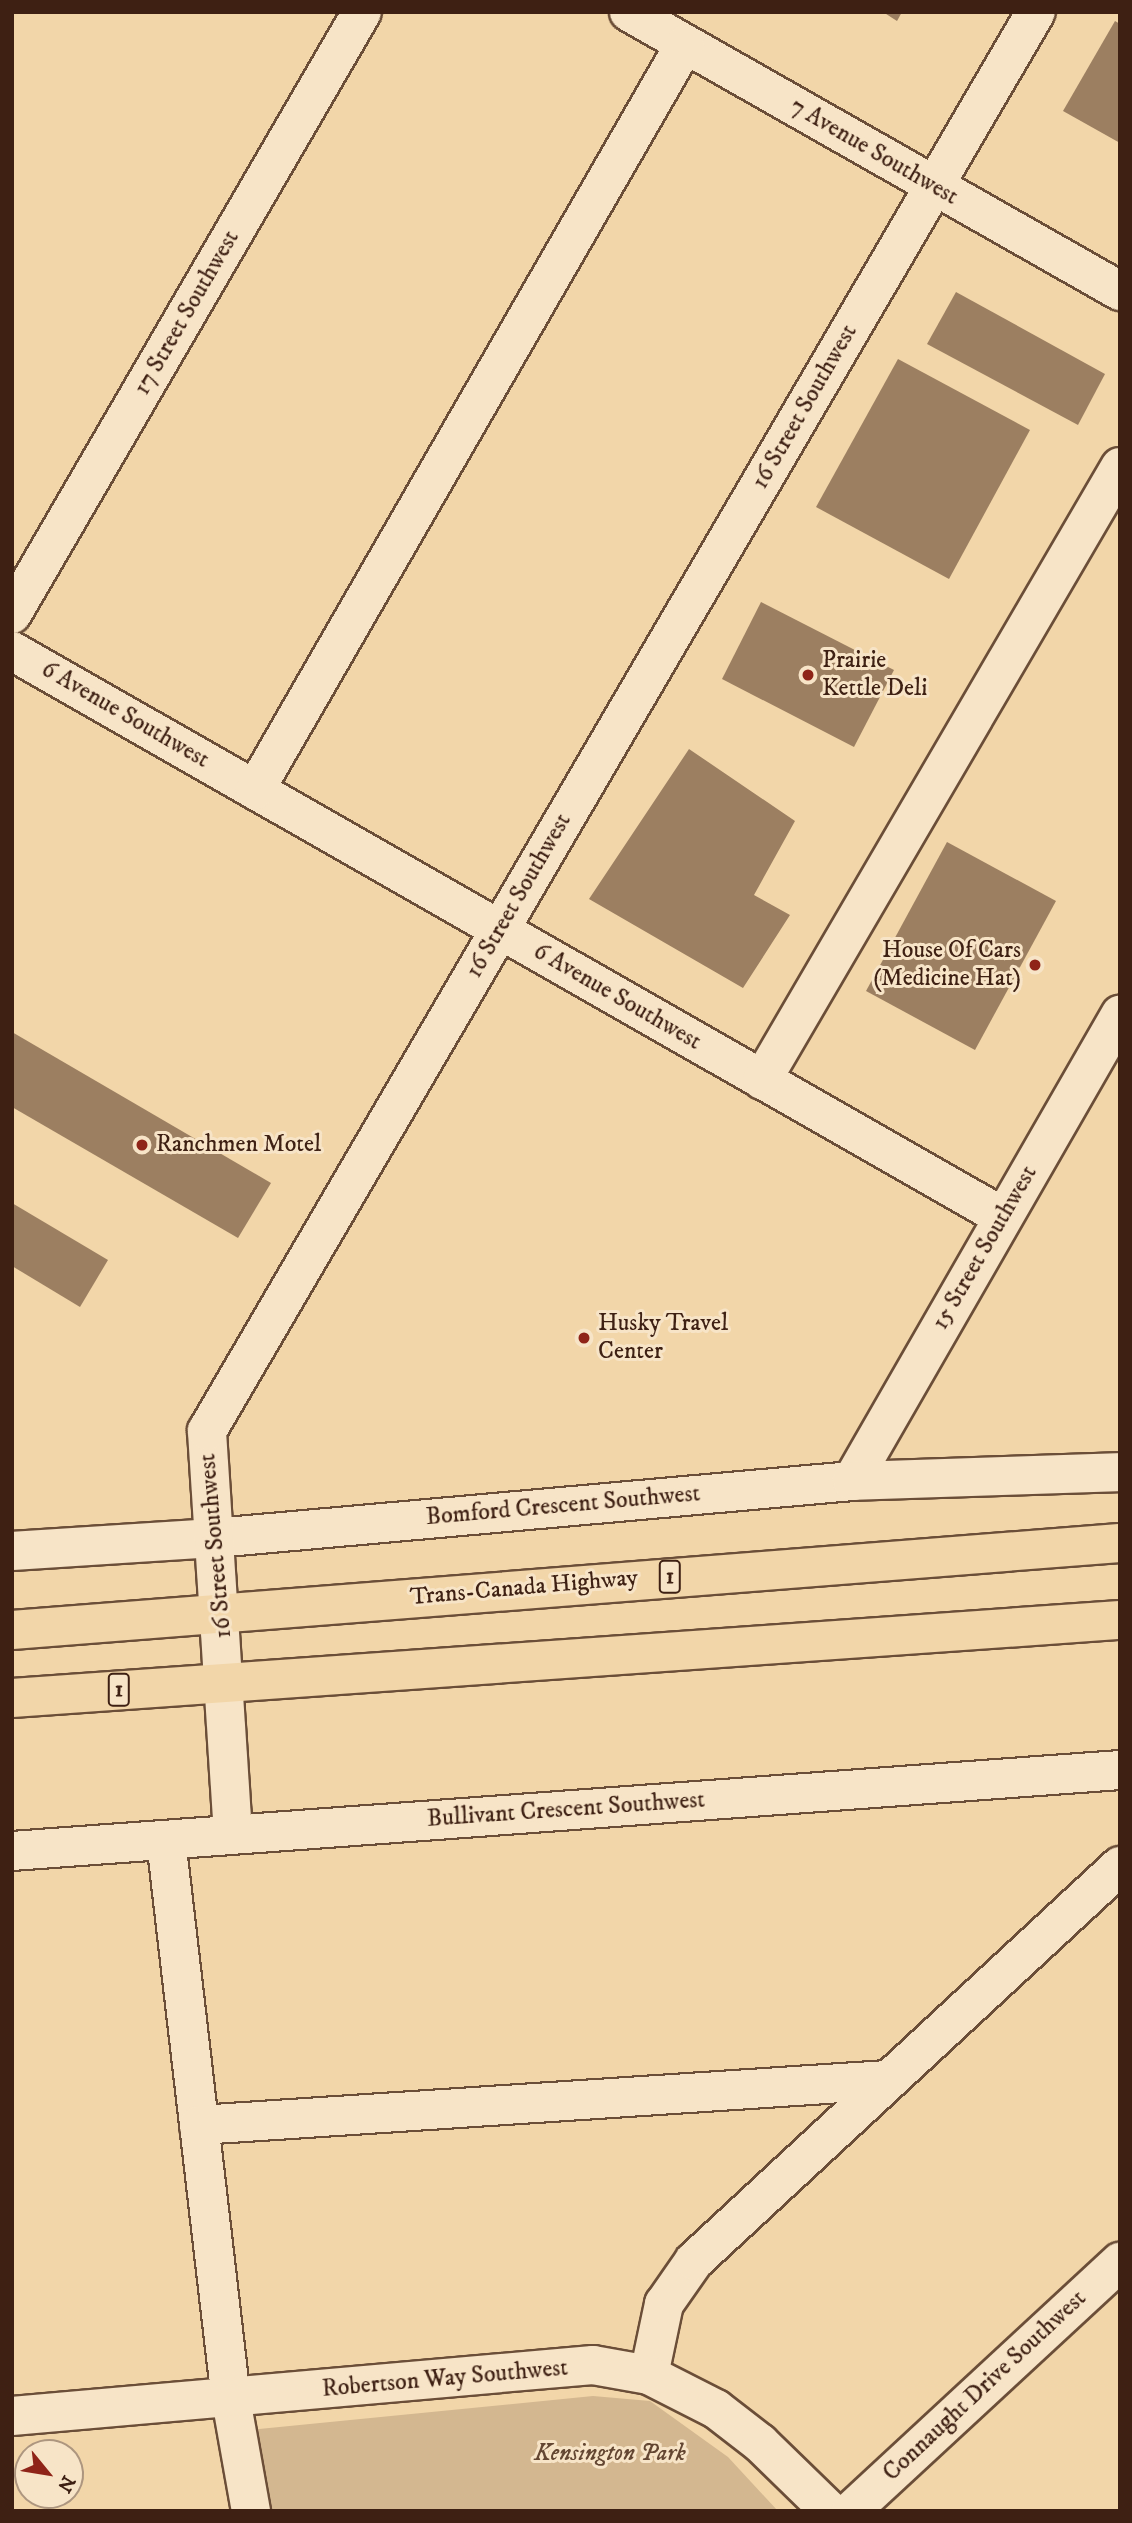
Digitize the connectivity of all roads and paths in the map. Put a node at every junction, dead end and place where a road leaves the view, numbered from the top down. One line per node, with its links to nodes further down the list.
1 (362, 12): 8 (street, 17 Street Southwest)
2 (629, 12): 4 (street, 7 Avenue Southwest)
3 (1036, 12): 5 (street, 16 Street Southwest)
4 (685, 44): 5 (street, 7 Avenue Southwest); 10 (street)
5 (934, 186): 6 (street, 7 Avenue Southwest); 11 (street, 16 Street Southwest)
6 (1120, 291)
7 (1120, 467): 13 (street)
8 (12, 614)
9 (12, 651): 10 (street, 6 Avenue Southwest)
10 (255, 790): 11 (street, 6 Avenue Southwest)
11 (500, 930): 13 (street, 6 Avenue Southwest); 17 (street, 16 Street Southwest)
12 (1120, 1015): 14 (street, 15 Street Southwest)
13 (762, 1080): 14 (street, 6 Avenue Southwest)
14 (1003, 1217): 16 (street, 15 Street Southwest)
15 (1118, 1471): 16 (street, Bomford Crescent Southwest)
16 (852, 1481): 17 (street, Bomford Crescent Southwest)
17 (215, 1538): 19 (street, Bomford Crescent Southwest); 20 (street, 16 Street Southwest)
18 (1120, 1543): 20 (highway, Trans-Canada Highway / 1)
19 (12, 1551)
20 (221, 1613): 22 (highway, Trans-Canada Highway / 1); 23 (street, 16 Street Southwest)
21 (1120, 1620): 23 (highway, 1)
22 (12, 1630)
23 (226, 1683): 24 (highway, 1); 26 (street, 16 Street Southwest)
24 (12, 1698)
25 (1120, 1770): 26 (street, Bullivant Crescent Southwest)
26 (233, 1835): 27 (street, Bullivant Crescent Southwest)
27 (166, 1840): 28 (street, Bullivant Crescent Southwest); 31 (street)
28 (12, 1850)
29 (1120, 1866): 30 (street)
30 (887, 2080): 31 (street); 33 (street)
31 (200, 2125): 34 (street)
32 (1120, 2262): 38 (street, Connaught Drive Southwest)
33 (649, 2375): 34 (street, Robertson Way Southwest); 37 (street, Robertson Way Southwest)
34 (232, 2399): 35 (street, Robertson Way Southwest); 36 (street)
35 (12, 2416)
36 (251, 2511)
37 (830, 2511)
38 (851, 2511)

